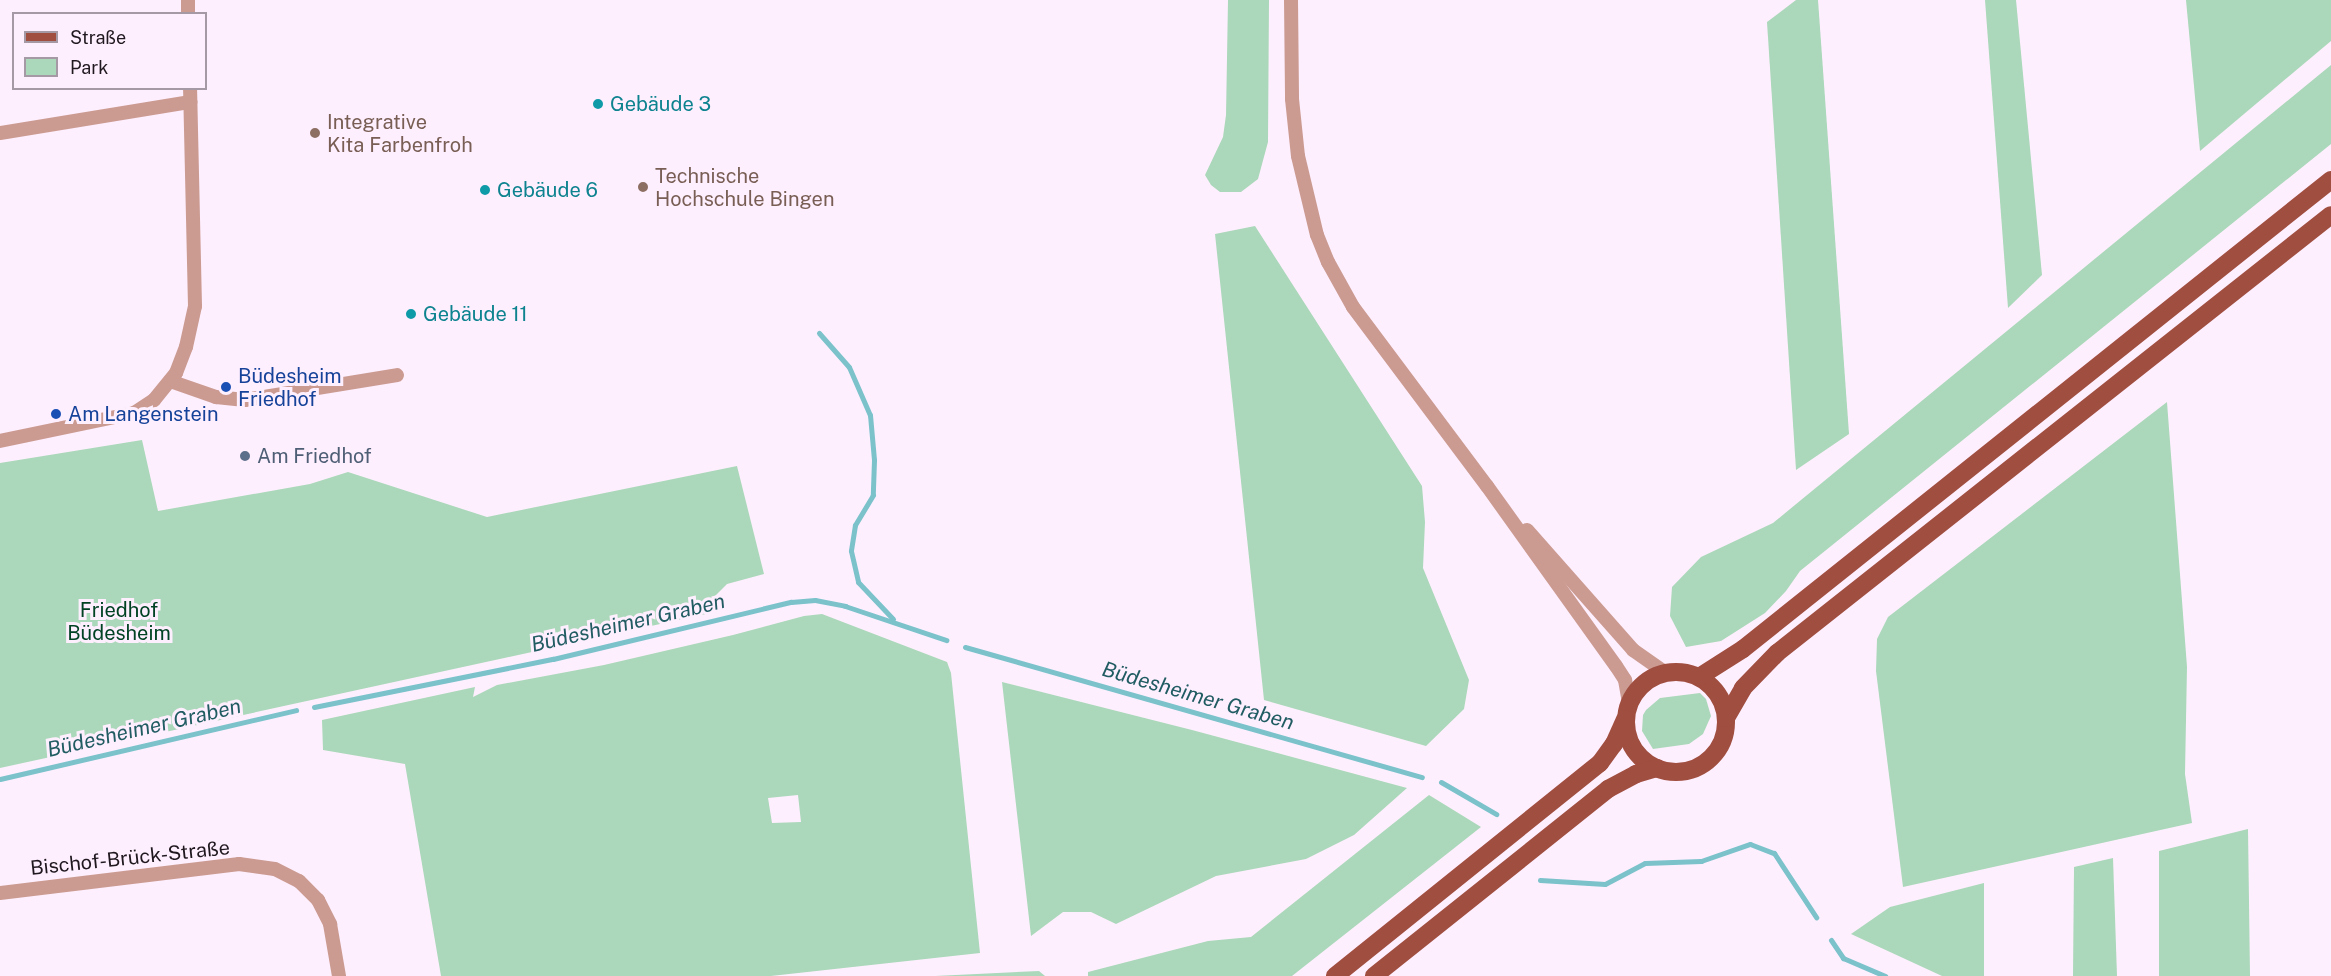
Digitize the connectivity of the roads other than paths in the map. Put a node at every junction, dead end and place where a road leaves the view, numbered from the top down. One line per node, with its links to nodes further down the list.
1 (1291, 0): 9 (street)
2 (190, 95): 3 (street); 7 (street)
3 (0, 133)
4 (2331, 180): 11 (main road)
5 (2331, 215): 13 (main road)
6 (397, 375): 7 (street)
7 (170, 381): 8 (street)
8 (0, 441)
9 (1487, 486): 10 (street); 12 (street)
10 (1666, 674): 11 (main road); 12 (main road)
11 (1699, 677): 13 (main road)
12 (1627, 710): 14 (main road); 17 (main road)
13 (1726, 718): 14 (main road)
14 (1657, 768): 18 (main road)
15 (0, 893): 16 (street, Bischof-Brück-Straße)
16 (339, 976)
17 (1335, 976)
18 (1374, 976)

